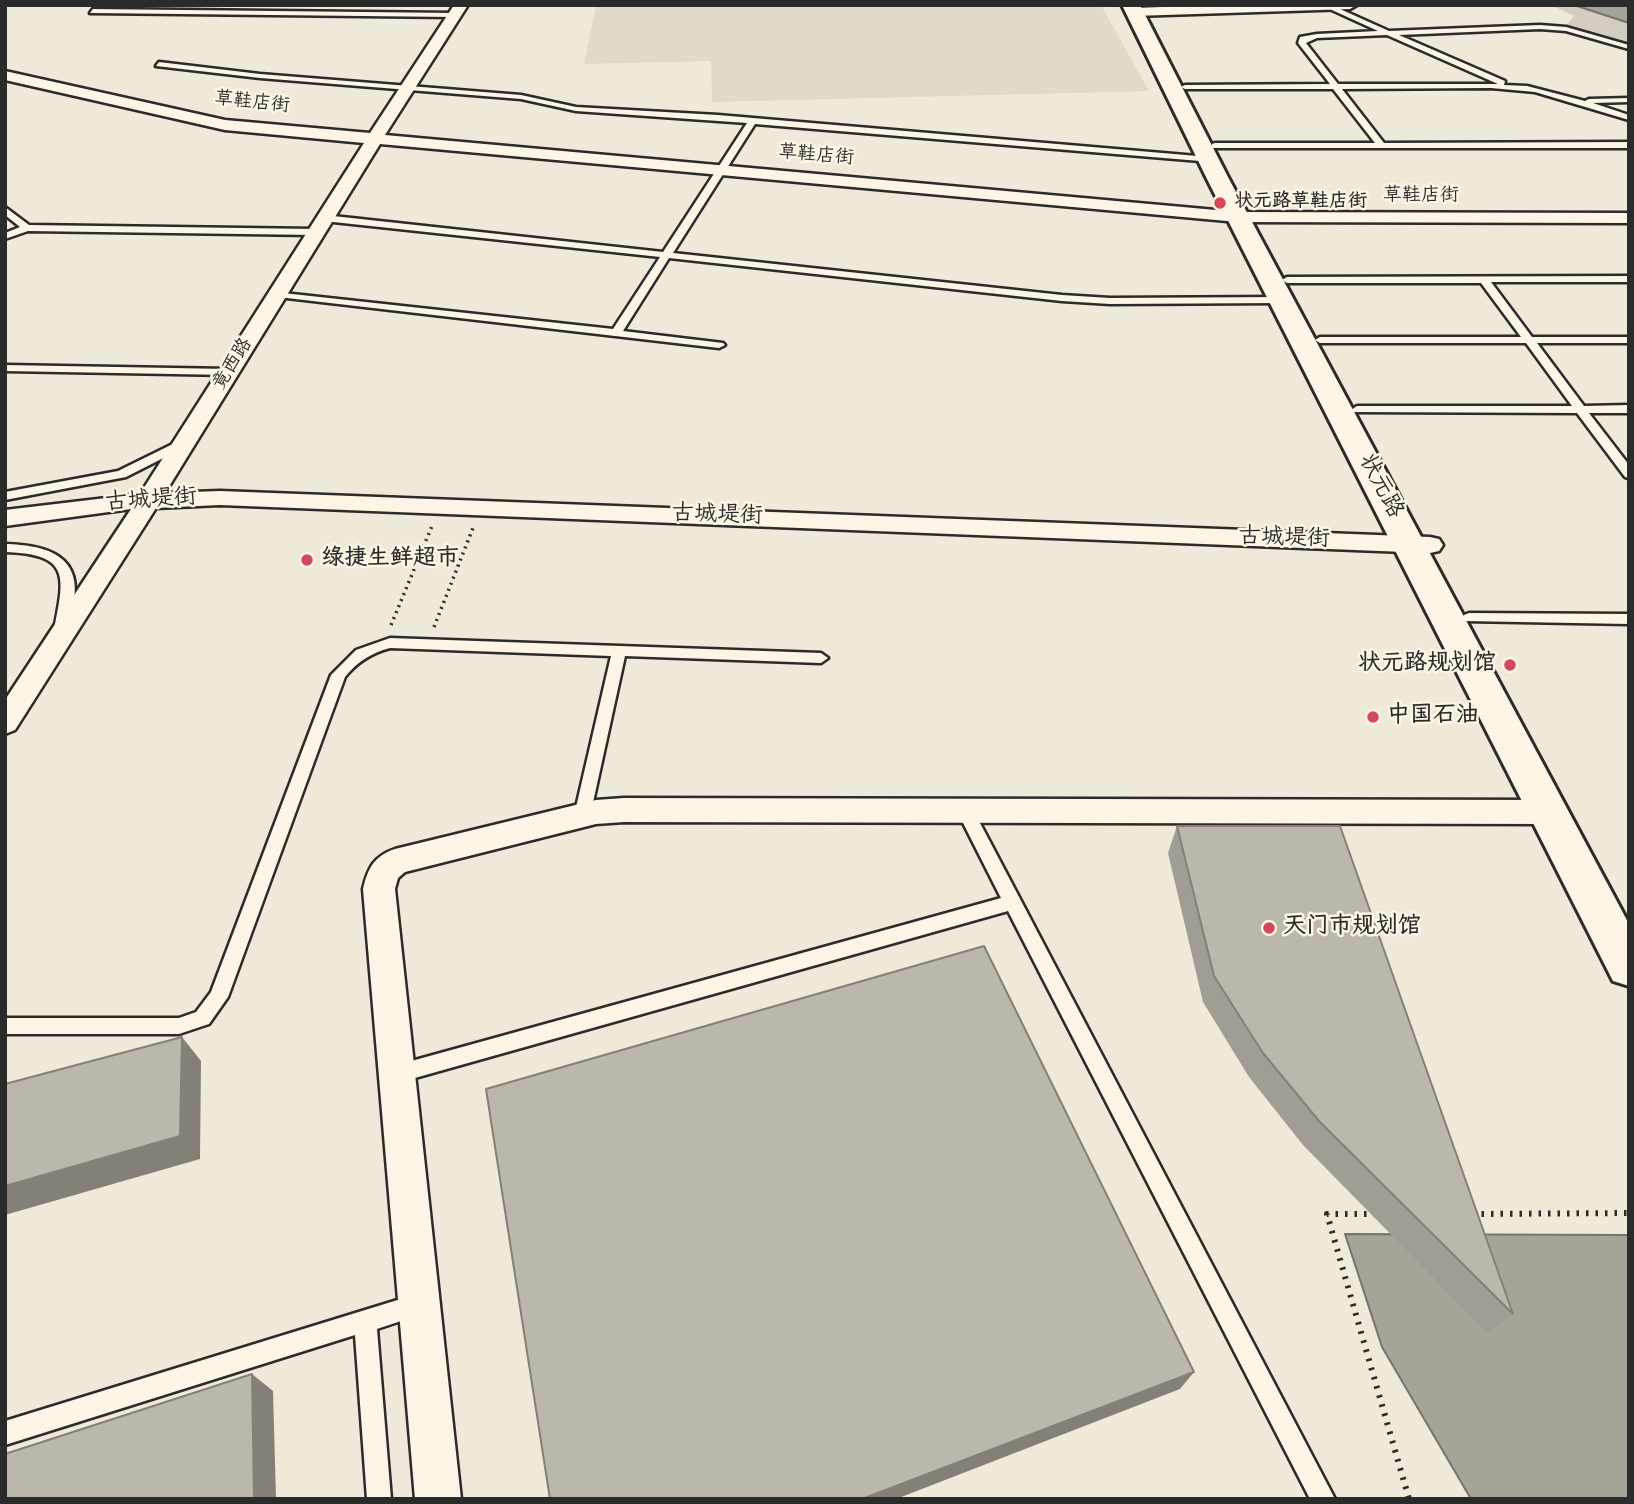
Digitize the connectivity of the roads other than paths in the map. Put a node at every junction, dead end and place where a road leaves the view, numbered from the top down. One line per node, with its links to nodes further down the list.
1 (1350, 5): 2 (street)
2 (1325, 6): 3 (street); 6 (lane)
3 (1138, 9): 11 (main road, 状元路); 21 (main road, 状元路)
4 (457, 10): 5 (lane); 10 (street, 竟西路)
5 (93, 11)
6 (1387, 33): 7 (lane); 12 (lane); 13 (lane)
7 (1629, 47)
8 (159, 64): 10 (lane)
9 (5, 75): 18 (street, 草鞋店街)
10 (407, 87): 17 (lane); 18 (street, 竟西路)
11 (1185, 87): 12 (lane); 21 (main road, 状元路)
12 (1336, 87): 13 (lane); 19 (lane)
13 (1535, 90): 14 (lane)
14 (1562, 96): 15 (lane); 16 (lane)
15 (1629, 100)
16 (1629, 118)
17 (753, 121): 21 (lane); 22 (lane)
18 (374, 137): 22 (street, 草鞋店街); 26 (street, 竟西路)
19 (1381, 145): 20 (lane); 21 (lane)
20 (1629, 145)
21 (1212, 153): 24 (main road, 状元路)
22 (722, 169): 24 (street, 草鞋店街); 29 (lane)
23 (5, 210): 27 (lane)
24 (1246, 217): 25 (street, 草鞋店街); 32 (main road, 状元路)
25 (1629, 218)
26 (320, 225): 27 (lane); 29 (lane); 33 (street, 竟西路)
27 (27, 228): 28 (lane)
28 (5, 236)
29 (668, 253): 32 (lane); 34 (lane)
30 (1629, 279): 31 (lane)
31 (1484, 280): 32 (lane); 35 (lane)
32 (1284, 290): 37 (main road, 状元路); 49 (main road, 状元路)
33 (278, 294): 34 (lane); 40 (street, 竟西路)
34 (616, 333): 38 (lane)
35 (1530, 340): 36 (lane); 37 (lane); 41 (lane)
36 (1629, 340)
37 (1320, 341): 43 (main road, 状元路)
38 (719, 345)
39 (5, 368): 40 (lane)
40 (229, 372): 44 (street, 竟西路)
41 (1582, 409): 42 (lane); 43 (lane); 45 (lane)
42 (1629, 409)
43 (1357, 410): 49 (main road, 状元路)
44 (187, 441): 46 (lane); 47 (street, 竟西路)
45 (1629, 474)
46 (5, 496)
47 (149, 500): 48 (street, 古城堤街); 49 (street, 古城堤街); 53 (street, 竟西路)
48 (5, 518)
49 (1420, 545): 51 (main road, 状元路); 58 (main road, 状元路)
50 (5, 548): 53 (lane)
51 (1469, 618): 52 (lane); 61 (main road, 状元路)
52 (1629, 620)
53 (58, 643): 56 (street, 竟西路)
54 (619, 652): 55 (lane); 59 (lane); 63 (lane)
55 (821, 658)
56 (5, 723)
57 (965, 811): 58 (street); 59 (street); 60 (lane)
58 (1548, 812): 62 (main road, 状元路)
59 (582, 816): 64 (street)
60 (1013, 902): 64 (lane); 70 (lane)
61 (1629, 913)
62 (1629, 967)
63 (5, 1026)
64 (397, 1074): 65 (street)
65 (419, 1304): 66 (lane); 69 (street)
66 (365, 1320): 67 (lane); 68 (lane)
67 (5, 1433)
68 (379, 1499)
69 (438, 1499)
70 (1323, 1499)

